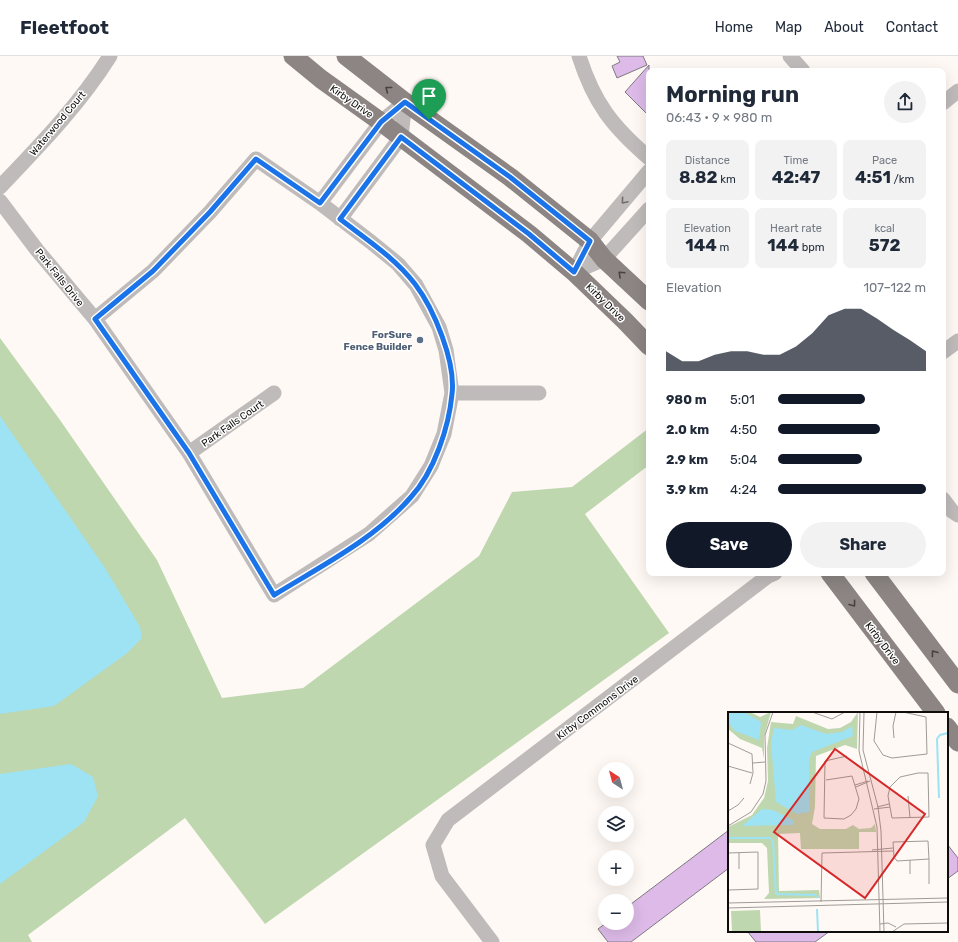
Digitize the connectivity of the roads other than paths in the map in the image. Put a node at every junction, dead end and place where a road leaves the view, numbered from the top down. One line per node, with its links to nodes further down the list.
1 (110, 56): 14 (street, Waterwood Court)
2 (293, 56): 10 (main road, Kirby Drive)
3 (346, 56): 9 (main road, one-way to 3)
4 (579, 56): 12 (street)
5 (790, 56): 6 (street)
6 (800, 68)
7 (958, 91): 8 (street)
8 (946, 101)
9 (405, 102): 10 (street); 11 (street); 19 (main road)
10 (381, 122): 11 (main road, Kirby Drive); 16 (street)
11 (401, 137): 18 (street); 21 (main road, Kirby Drive)
12 (646, 155)
13 (646, 175): 19 (street, one-way to 19)
14 (0, 187)
15 (0, 201): 23 (street, Park Falls Drive)
16 (320, 203): 18 (street); 23 (street)
17 (646, 213): 20 (street)
18 (340, 219): 28 (street)
19 (590, 241): 20 (main road); 21 (street)
20 (604, 259): 21 (street); 22 (main road, one-way to 20)
21 (574, 272): 25 (main road, Kirby Drive)
22 (646, 297)
23 (95, 319): 30 (street, Park Falls Drive)
24 (958, 341): 26 (street)
25 (646, 343)
26 (946, 350)
27 (274, 393): 30 (street, Park Falls Court)
28 (452, 393): 29 (street); 30 (street, Park Falls Drive)
29 (539, 393)
30 (189, 453)
31 (946, 503): 32 (street)
32 (958, 515)
33 (768, 576): 38 (street, Kirby Commons Drive)
34 (832, 576): 37 (main road, Kirby Drive, one-way to 37)
35 (876, 576): 36 (main road, one-way to 35)
36 (958, 684)
37 (935, 712)
38 (492, 942)

